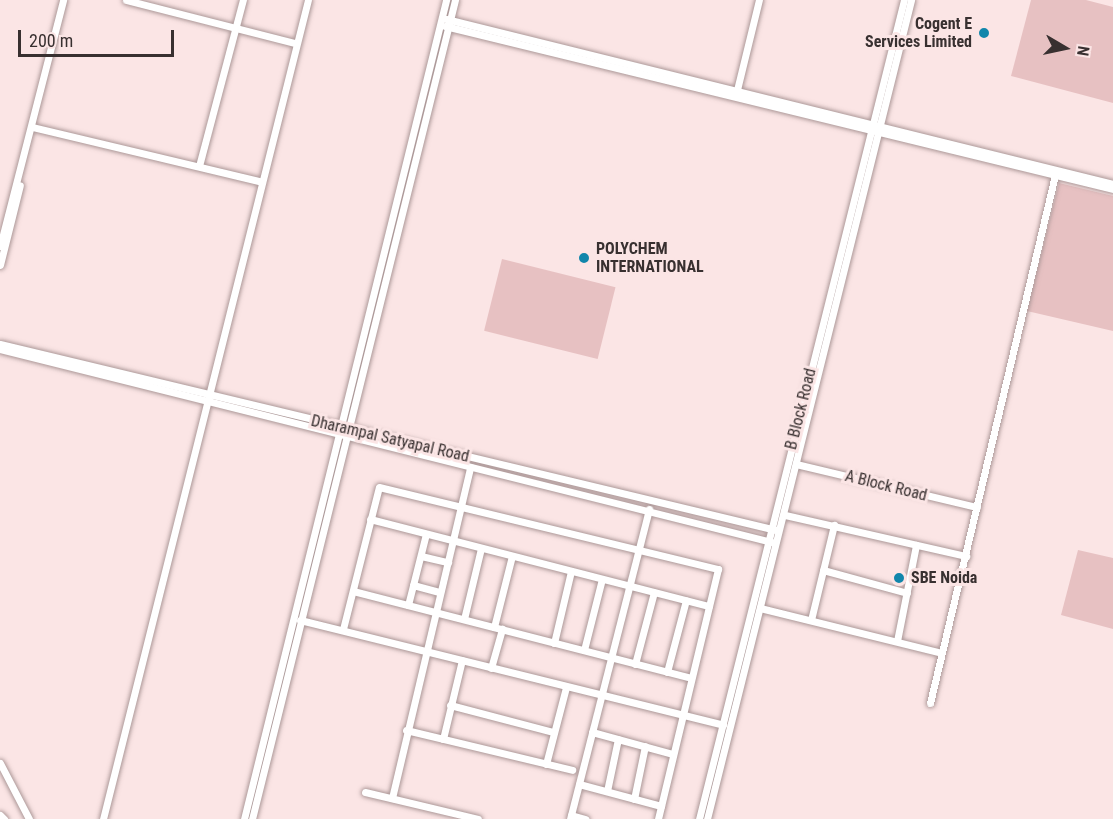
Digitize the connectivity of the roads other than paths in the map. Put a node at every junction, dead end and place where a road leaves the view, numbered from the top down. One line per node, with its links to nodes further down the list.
1 (63, 0): 16 (street)
2 (126, 0): 11 (street)
3 (164, 0): 11 (street)
4 (243, 0): 13 (street)
5 (308, 0): 14 (street)
6 (446, 0): 12 (street)
7 (455, 0): 12 (street)
8 (759, 0): 15 (street)
9 (904, 0): 17 (street, B Block Road)
10 (910, 0): 17 (street, B Block Road)
11 (162, 9): 13 (street)
12 (445, 22): 15 (street); 29 (street); 29 (street)
13 (237, 28): 14 (street); 19 (street)
14 (296, 43): 21 (street)
15 (736, 94): 17 (street)
16 (32, 128): 18 (street); 19 (street)
17 (876, 129): 20 (street); 32 (street, B Block Road); 40 (street, B Block Road)
18 (29, 138): 24 (street); 25 (street)
19 (200, 166): 21 (street)
20 (1056, 173): 22 (street); 23 (street); 35 (street)
21 (262, 182): 28 (street)
22 (1113, 184)
23 (1113, 189)
24 (0, 246)
25 (0, 265)
26 (0, 344): 28 (street, Dharampal Satyapal Road)
27 (0, 349): 28 (street, Dharampal Satyapal Road)
28 (209, 399): 29 (street, Dharampal Satyapal Road); 30 (street, Dharampal Satyapal Road); 107 (street)
29 (345, 426): 30 (street); 31 (street); 40 (street, Dharampal Satyapal Road)
30 (338, 435): 31 (street, Dharampal Satyapal Road); 65 (street)
31 (347, 437): 33 (street, Dharampal Satyapal Road); 65 (street)
32 (796, 464): 35 (street, A Block Road); 37 (street, B Block Road)
33 (470, 467): 34 (street); 36 (street, Dharampal Satyapal Road)
34 (462, 507): 38 (street); 42 (street); 46 (street)
35 (976, 507): 49 (street)
36 (649, 509): 43 (street, Dharampal Satyapal Road); 46 (street)
37 (785, 515): 39 (street); 40 (street, B Block Road)
38 (370, 519): 41 (street); 56 (street)
39 (834, 525): 44 (street); 51 (street)
40 (778, 531): 43 (street, B Block Road)
41 (426, 534): 42 (street); 47 (street)
42 (453, 540): 45 (street); 50 (street)
43 (774, 543): 63 (street, B Block Road); 86 (street, B Block Road)
44 (916, 545): 49 (street); 59 (street)
45 (481, 548): 48 (street); 66 (street)
46 (638, 549): 55 (street); 62 (street)
47 (421, 556): 50 (street); 54 (street)
48 (512, 556): 52 (street); 68 (street)
49 (966, 556): 74 (street)
50 (448, 562): 57 (street)
51 (823, 570): 59 (street); 67 (street)
52 (571, 571): 53 (street); 71 (street)
53 (602, 579): 55 (street); 72 (street)
54 (413, 585): 57 (street); 61 (street)
55 (629, 586): 58 (street); 75 (street)
56 (353, 591): 61 (street); 69 (street)
57 (440, 591): 64 (street)
58 (654, 592): 60 (street); 77 (street)
59 (907, 593): 70 (street)
60 (686, 600): 62 (street); 79 (street)
61 (408, 605): 64 (street)
62 (709, 606): 80 (street)
63 (760, 608): 67 (street); 114 (street, B Block Road)
64 (435, 611): 66 (street); 73 (street)
65 (298, 619): 69 (street); 108 (street); 109 (street)
66 (464, 619): 68 (street)
67 (811, 620): 70 (street)
68 (498, 628): 71 (street); 78 (street)
69 (343, 629): 73 (street)
70 (897, 641): 74 (street)
71 (554, 642): 72 (street)
72 (584, 650): 75 (street)
73 (424, 651): 76 (street); 87 (street)
74 (942, 653): 83 (street)
75 (610, 657): 77 (street); 82 (street)
76 (462, 660): 78 (street); 84 (street)
77 (635, 664): 79 (street)
78 (491, 668): 81 (street)
79 (667, 672): 80 (street)
80 (691, 678): 85 (street)
81 (566, 687): 82 (street); 88 (street)
82 (601, 696): 85 (street); 89 (street)
83 (930, 703)
84 (450, 705): 88 (street); 91 (street)
85 (683, 714): 86 (street); 93 (street)
86 (723, 724): 113 (street, B Block Road)
87 (406, 730): 91 (street); 100 (street)
88 (554, 732): 95 (street)
89 (592, 732): 90 (street); 97 (street)
90 (618, 739): 92 (street); 98 (street)
91 (442, 740): 95 (street)
92 (645, 746): 93 (street); 101 (street)
93 (673, 753): 102 (street)
94 (0, 763): 106 (street)
95 (546, 764): 96 (street)
96 (572, 770)
97 (579, 784): 98 (street); 104 (street)
98 (607, 791): 101 (street)
99 (365, 792): 100 (street)
100 (392, 798): 110 (street)
101 (634, 799): 102 (street)
102 (661, 806): 112 (street)
103 (0, 815): 105 (street)
104 (570, 817): 111 (street)
105 (3, 819)
106 (29, 819)
107 (103, 819)
108 (243, 819)
109 (252, 819)
110 (478, 819)
111 (585, 819)
112 (658, 819)
113 (699, 819)
114 (707, 819)

